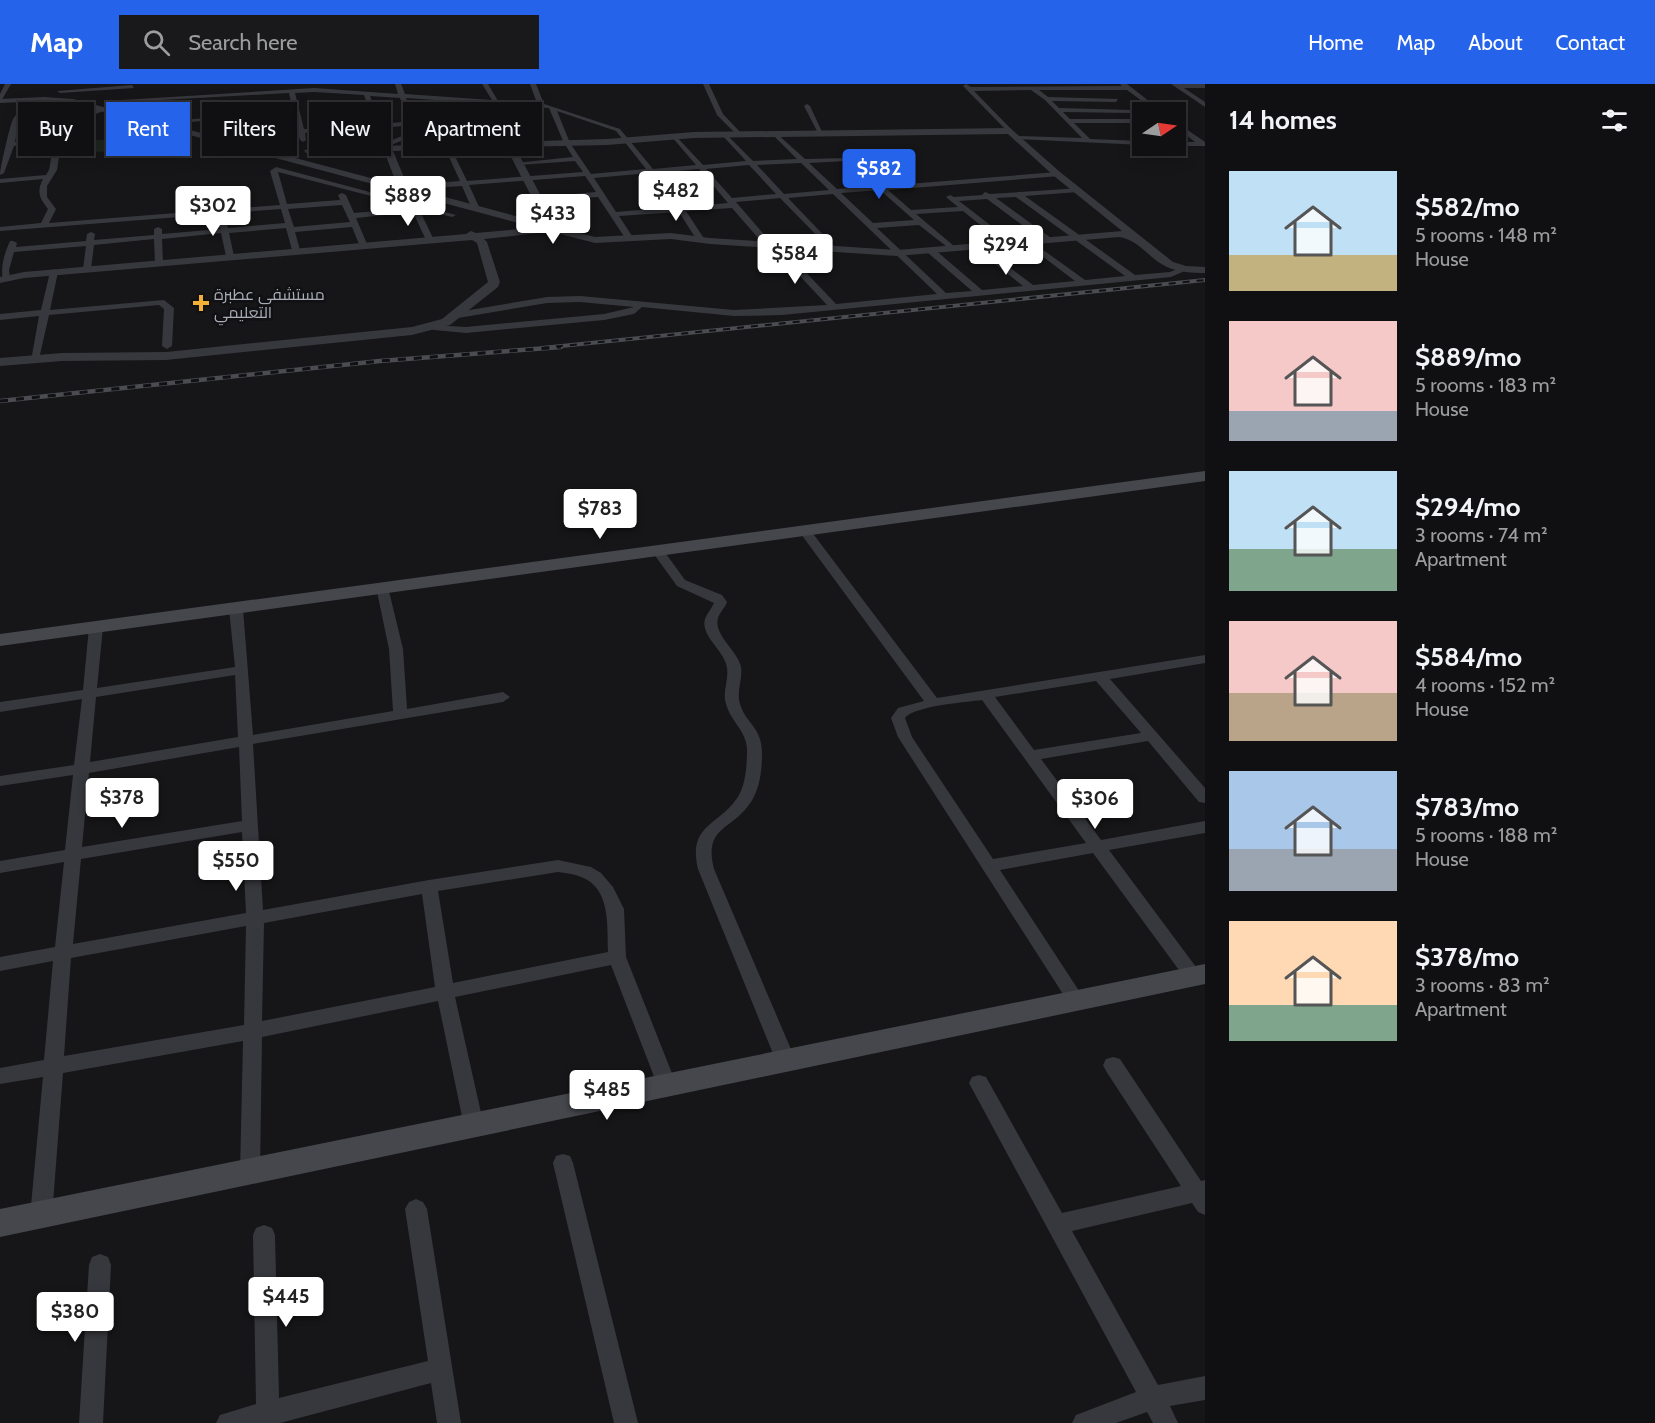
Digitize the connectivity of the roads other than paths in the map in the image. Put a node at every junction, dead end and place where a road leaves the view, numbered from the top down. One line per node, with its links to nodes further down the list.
1 (8, 84): 31 (street)
2 (225, 84): 24 (street)
3 (353, 84): 19 (street)
4 (398, 84): 25 (street)
5 (485, 84): 37 (street)
6 (533, 84): 38 (street)
7 (706, 84): 60 (street)
8 (1175, 85): 15 (street); 41 (street)
9 (102, 86): 10 (street); 22 (street)
10 (133, 86): 28 (street)
11 (966, 86): 12 (street); 56 (street)
12 (1031, 86): 13 (street); 27 (street)
13 (1100, 86): 14 (street); 30 (street)
14 (1125, 86): 39 (street)
15 (1205, 86)
16 (313, 87): 18 (street); 19 (street)
17 (271, 88): 18 (street); 23 (street)
18 (292, 91): 55 (street)
19 (355, 92): 20 (street)
20 (366, 92): 25 (street); 34 (street)
21 (445, 92): 29 (street)
22 (56, 93): 31 (street); 46 (street); 70 (street)
23 (247, 93): 24 (street); 33 (street)
24 (226, 94): 26 (street)
25 (402, 96): 29 (street); 35 (street)
26 (169, 98): 28 (street); 32 (street)
27 (1047, 99): 30 (street); 47 (street)
28 (125, 100)
29 (450, 100): 36 (street)
30 (1116, 100): 44 (street)
31 (0, 101)
32 (168, 102)
33 (248, 102)
34 (370, 102)
35 (405, 102)
36 (474, 102)
37 (496, 102)
38 (540, 102)
39 (1147, 102)
40 (542, 105): 43 (street)
41 (1205, 105)
42 (807, 106): 58 (street)
43 (552, 107): 64 (street); 68 (street)
44 (1129, 109): 45 (street); 47 (street); 49 (street)
45 (1132, 109)
46 (103, 110): 48 (street); 50 (street)
47 (1057, 110): 51 (street)
48 (106, 111)
49 (1132, 112)
50 (94, 113)
51 (1068, 121): 52 (street); 65 (street)
52 (1132, 121)
53 (309, 130): 55 (street)
54 (297, 131): 55 (street)
55 (301, 131): 73 (street)
56 (1010, 131): 58 (street); 63 (street)
57 (1186, 131): 72 (street)
58 (820, 133): 61 (street)
59 (724, 134): 60 (street); 62 (street); 84 (street)
60 (739, 134): 61 (street)
61 (776, 134): 81 (street)
62 (674, 136): 64 (street); 86 (street)
63 (1019, 138): 65 (street); 88 (street)
64 (626, 140): 68 (street); 87 (street)
65 (1089, 142): 69 (street)
66 (18, 143): 70 (street)
67 (542, 143): 68 (street)
68 (567, 143): 80 (street)
69 (1132, 143)
70 (11, 144): 85 (street)
71 (1186, 144): 72 (street)
72 (1204, 144)
73 (306, 151): 74 (street); 82 (street)
74 (309, 151)
75 (55, 156): 90 (street)
76 (276, 156): 82 (street)
77 (390, 156): 98 (street)
78 (452, 156): 94 (street)
79 (515, 156): 83 (street)
80 (578, 159): 83 (street); 89 (street)
81 (803, 160): 84 (street); 97 (street); 100 (street)
82 (295, 161): 98 (street)
83 (519, 163): 91 (street)
84 (751, 163): 86 (street); 103 (street)
85 (1, 168)
86 (703, 168): 87 (street); 108 (street)
87 (649, 172): 89 (street); 113 (street)
88 (1058, 174): 93 (street); 99 (street)
89 (589, 175): 91 (street); 101 (street)
90 (47, 177): 92 (street); 126 (street)
91 (528, 179): 94 (street); 105 (street)
92 (0, 181)
93 (968, 181): 95 (street); 104 (street)
94 (465, 184): 98 (street); 112 (street)
95 (933, 184): 97 (street); 106 (street)
96 (338, 186): 107 (street); 109 (street); 110 (street)
97 (884, 188): 100 (street); 115 (street)
98 (403, 189): 112 (street)
99 (1078, 190): 102 (street); 134 (street)
100 (835, 192): 103 (street); 127 (street)
101 (602, 194): 105 (street); 116 (street)
102 (1017, 194): 104 (street); 137 (street)
103 (782, 196): 108 (street); 149 (street)
104 (988, 196): 106 (street); 120 (street)
105 (539, 199): 125 (street)
106 (952, 199): 111 (street)
107 (345, 202): 109 (street); 118 (street)
108 (733, 202): 113 (street); 146 (street)
109 (283, 207): 114 (street); 128 (street)
110 (413, 207): 117 (street); 118 (street); 138 (street)
111 (964, 208): 115 (street); 121 (street)
112 (476, 209): 125 (street)
113 (681, 209): 116 (street); 140 (street)
114 (220, 212): 119 (street); 132 (street)
115 (911, 212): 123 (street)
116 (615, 214): 139 (street)
117 (452, 215)
118 (351, 216): 124 (street)
119 (157, 217): 122 (street); 135 (street)
120 (1017, 217): 121 (street); 141 (street)
121 (979, 220): 144 (street)
122 (93, 222): 126 (street); 143 (street)
123 (921, 222): 127 (street); 148 (street)
124 (354, 224): 128 (street); 145 (street)
125 (530, 224): 131 (street); 133 (street)
126 (44, 226): 129 (street)
127 (870, 226): 153 (street)
128 (289, 227): 132 (street); 151 (street)
129 (18, 228): 130 (street); 150 (street)
130 (0, 229)
131 (551, 230): 133 (street); 139 (street)
132 (225, 231): 135 (street); 154 (street)
133 (514, 232): 136 (street)
134 (1127, 233): 137 (street); 157 (street)
135 (158, 236): 143 (street); 155 (street)
136 (480, 236): 138 (street); 170 (street)
137 (1076, 237): 141 (street); 161 (street)
138 (429, 238): 145 (street)
139 (630, 239): 140 (street)
140 (701, 240): 146 (street)
141 (1048, 240): 142 (street)
142 (1028, 241): 144 (street); 162 (street)
143 (89, 243): 150 (street); 156 (street)
144 (1008, 243): 147 (street)
145 (363, 244): 151 (street)
146 (772, 245): 149 (street); 168 (street)
147 (978, 246): 148 (street); 163 (street)
148 (951, 248): 152 (street)
149 (832, 249): 153 (street)
150 (10, 250): 160 (street)
151 (296, 250): 154 (street)
152 (930, 250): 153 (street); 164 (street)
153 (897, 253): 165 (street)
154 (231, 256): 155 (street)
155 (159, 263): 156 (street)
156 (87, 269): 159 (street)
157 (1185, 269): 158 (street); 161 (street)
158 (1205, 270)
159 (54, 272): 160 (street); 169 (street)
160 (3, 274)
161 (1132, 277): 162 (street)
162 (1082, 282): 163 (street)
163 (1030, 287): 164 (street)
164 (979, 292): 165 (street)
165 (944, 296): 168 (street)
166 (547, 300): 167 (street); 170 (street); 172 (street)
167 (640, 304): 168 (street); 172 (street)
168 (834, 307)
169 (43, 313): 171 (street); 174 (street); 175 (street)
170 (458, 315): 173 (street)
171 (0, 317)
172 (559, 322): 173 (street)
173 (434, 327): 175 (street)
174 (167, 346)
175 (34, 359): 176 (street)
176 (0, 362)
177 (1205, 476): 178 (main road)
178 (804, 530): 179 (main road); 190 (street)
179 (657, 550): 180 (main road); 214 (street)
180 (382, 587): 181 (main road); 192 (street)
181 (236, 609): 182 (main road); 185 (street)
182 (96, 627): 183 (main road); 187 (street)
183 (0, 640)
184 (1205, 659): 186 (street)
185 (242, 670): 187 (street); 194 (street)
186 (1099, 675): 188 (street); 193 (street)
187 (90, 693): 191 (street); 196 (street)
188 (985, 694): 190 (street); 195 (street)
189 (503, 697): 192 (street)
190 (933, 703): 204 (street)
191 (0, 707)
192 (399, 715): 194 (street)
193 (1151, 736): 195 (street); 198 (street)
194 (244, 741): 196 (street); 199 (street)
195 (1029, 756): 201 (street)
196 (81, 769): 197 (street); 202 (street)
197 (0, 781)
198 (1205, 797)
199 (250, 825): 202 (street); 206 (street)
200 (1205, 827): 201 (street)
201 (1096, 847): 204 (street); 210 (street)
202 (73, 855): 203 (street); 207 (street)
203 (0, 867)
204 (990, 867): 212 (street)
205 (429, 886): 206 (street); 208 (street); 211 (street)
206 (255, 917): 207 (street); 213 (street)
207 (63, 952): 209 (street); 216 (street)
208 (617, 957): 211 (street); 219 (street)
209 (0, 964)
210 (1199, 975): 212 (main road)
211 (446, 992): 213 (street); 220 (street)
212 (1076, 1000): 214 (main road)
213 (253, 1031): 216 (street); 222 (street)
214 (786, 1061): 219 (main road)
215 (1113, 1065): 223 (street)
216 (53, 1067): 217 (street); 225 (street)
217 (0, 1076)
218 (979, 1083): 227 (street)
219 (667, 1086): 220 (main road)
220 (474, 1126): 222 (main road)
221 (563, 1163): 237 (street)
222 (250, 1173): 225 (main road)
223 (1202, 1196): 227 (street)
224 (416, 1209): 230 (street)
225 (41, 1216): 226 (main road)
226 (0, 1223)
227 (1057, 1224): 232 (street)
228 (264, 1235): 233 (street)
229 (100, 1265): 234 (street)
230 (441, 1370): 233 (street); 236 (street)
231 (1205, 1388): 232 (street)
232 (1152, 1398): 238 (street); 239 (street)
233 (268, 1418): 235 (street)
234 (91, 1423)
235 (228, 1423)
236 (449, 1423)
237 (626, 1423)
238 (1084, 1423)
239 (1166, 1423)

